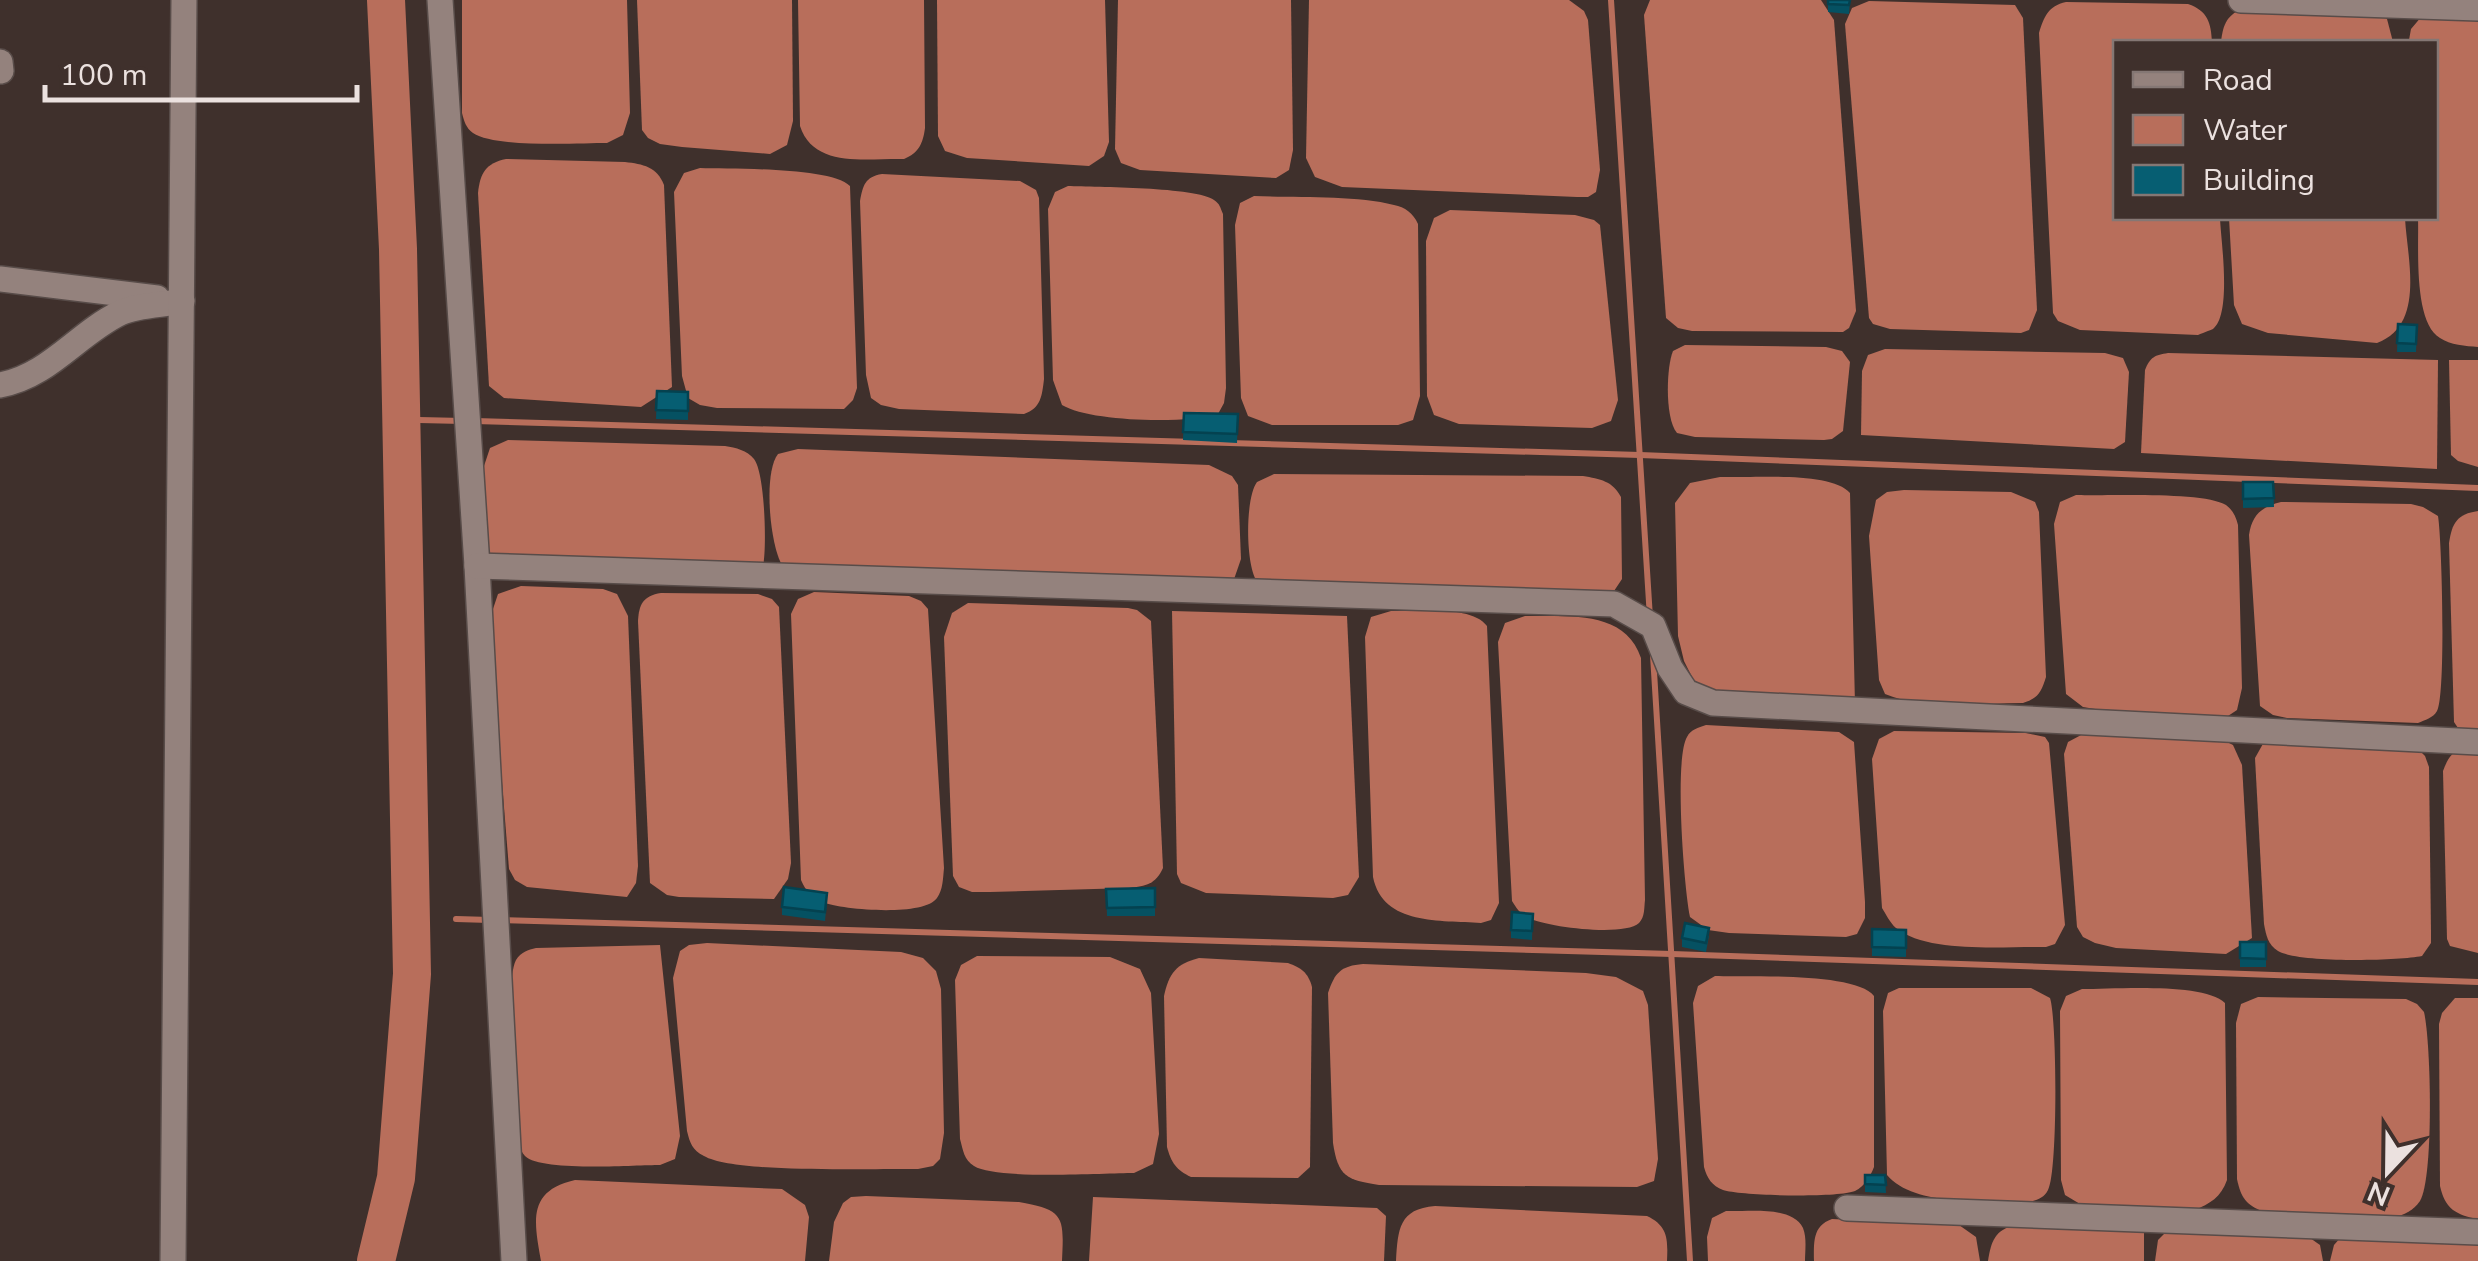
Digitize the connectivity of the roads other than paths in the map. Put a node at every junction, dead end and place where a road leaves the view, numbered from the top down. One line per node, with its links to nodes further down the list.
1 (184, 0): 8 (street)
2 (440, 0): 10 (street)
3 (2240, 0): 4 (street)
4 (2478, 8)
5 (0, 62): 6 (street)
6 (1, 70)
7 (0, 279): 8 (street)
8 (182, 301): 9 (street); 14 (street)
9 (0, 384)
10 (478, 566): 11 (street); 15 (street)
11 (2478, 742)
12 (1847, 1208): 13 (street)
13 (2478, 1232)
14 (173, 1261)
15 (514, 1261)

